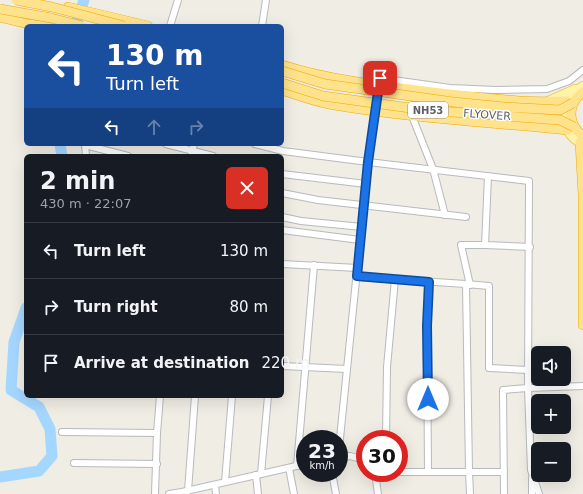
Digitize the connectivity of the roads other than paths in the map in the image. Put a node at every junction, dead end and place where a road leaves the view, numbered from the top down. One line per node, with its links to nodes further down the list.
1 (16, 0): 11 (highway, bridge)
2 (34, 0): 5 (highway)
3 (178, 0): 13 (street)
4 (266, 0): 14 (street)
5 (59, 4): 9 (highway); 12 (highway)
6 (0, 8): 10 (highway, bridge)
7 (0, 17): 8 (highway)
8 (28, 24)
9 (54, 24)
10 (74, 24)
11 (116, 24)
12 (139, 24)
13 (171, 24)
14 (262, 24)
15 (284, 67): 20 (highway, NH53)
16 (583, 70): 20 (street)
17 (284, 72): 24 (highway, FLYOVER / NH53, bridge)
18 (284, 84): 28 (highway, FLYOVER / NH53, bridge)
19 (583, 84): 24 (main road, NH53); 25 (main road)
20 (378, 86): 23 (highway, NH53); 26 (street)
21 (284, 91): 26 (highway, NH53)
22 (583, 92): 24 (highway, FLYOVER / NH53)
23 (494, 99): 25 (highway, NH53); 27 (highway)
24 (570, 102): 25 (highway, NH53); 28 (highway)
25 (543, 103)
26 (376, 110): 27 (highway, NH53); 36 (street); 37 (street)
27 (492, 122): 28 (highway, NH53)
28 (571, 129): 29 (highway, FLYOVER / NH53)
29 (582, 141): 58 (highway)
30 (89, 146): 34 (street)
31 (175, 146): 33 (street)
32 (263, 146): 36 (street)
33 (192, 150): 35 (street)
34 (120, 154)
35 (206, 154)
36 (368, 162): 37 (street); 40 (street)
37 (433, 169): 39 (street); 43 (street)
38 (284, 174): 40 (street)
39 (488, 176): 49 (street); 50 (street)
40 (366, 184): 42 (street)
41 (284, 193): 42 (street)
42 (364, 206): 43 (street); 46 (street)
43 (445, 215): 45 (street)
44 (284, 217): 46 (street)
45 (466, 217)
46 (362, 226): 48 (street)
47 (284, 230): 48 (street)
48 (360, 240): 53 (street)
49 (485, 245): 50 (street); 57 (street)
50 (530, 247): 62 (street)
51 (284, 264): 52 (street)
52 (314, 265): 53 (street); 60 (street)
53 (358, 268): 54 (street)
54 (357, 276): 55 (street); 61 (street)
55 (395, 279): 56 (street); 71 (street)
56 (429, 282): 57 (street); 80 (street)
57 (468, 284): 62 (street); 81 (street)
58 (583, 325)
59 (284, 366): 60 (street)
60 (306, 367): 61 (street); 69 (street)
61 (347, 369): 70 (street)
62 (528, 370): 64 (street)
63 (583, 386): 64 (street)
64 (528, 388): 74 (street); 82 (street)
65 (160, 398): 73 (street)
66 (195, 398): 90 (street)
67 (232, 398): 84 (street)
68 (268, 398): 83 (street)
69 (300, 430)
70 (341, 430)
71 (386, 430)
72 (62, 432): 73 (street)
73 (157, 433): 76 (street)
74 (531, 452)
75 (74, 463): 76 (street)
76 (157, 464): 91 (street)
77 (296, 466): 78 (street)
78 (290, 468): 83 (street); 95 (street)
79 (408, 472): 80 (street)
80 (428, 472): 81 (street)
81 (469, 472): 82 (street); 98 (street)
82 (504, 472): 99 (street)
83 (258, 475): 84 (street); 94 (street)
84 (225, 482): 89 (street)
85 (334, 482): 96 (street)
86 (376, 482): 97 (street)
87 (532, 482): 100 (street)
88 (535, 482): 101 (street)
89 (215, 484): 90 (street); 93 (street)
90 (188, 491): 92 (street)
91 (155, 494)
92 (169, 494)
93 (216, 494)
94 (258, 494)
95 (294, 494)
96 (336, 494)
97 (378, 494)
98 (470, 494)
99 (504, 494)
100 (532, 494)
101 (539, 494)

